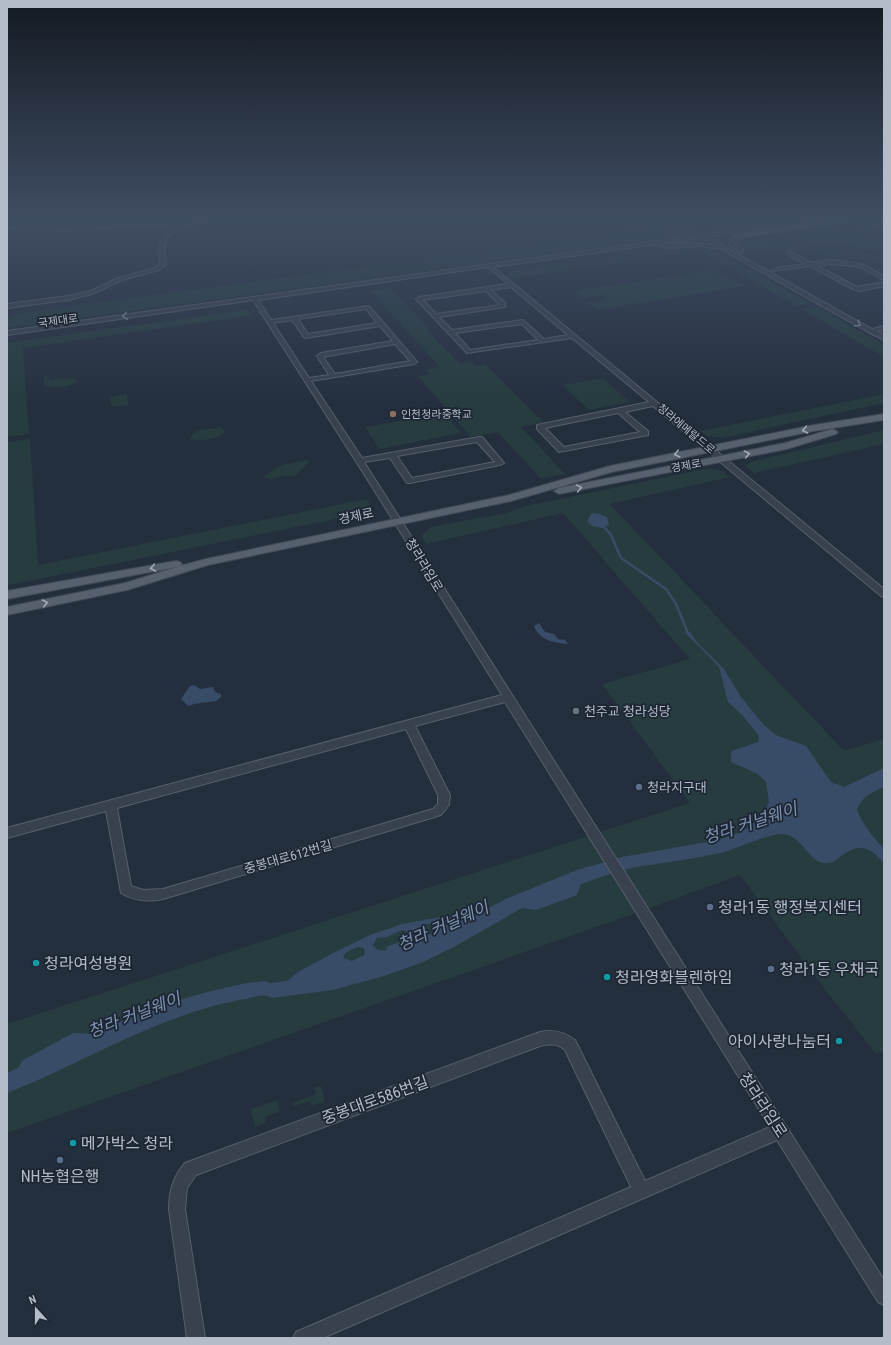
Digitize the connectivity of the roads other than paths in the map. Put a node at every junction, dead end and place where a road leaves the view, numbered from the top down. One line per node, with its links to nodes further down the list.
1 (118, 280): 12 (street)
2 (393, 280): 11 (street, 국제대로)
3 (420, 280): 11 (street, 국제대로)
4 (506, 280): 9 (street, 청라에메랄드로)
5 (780, 280): 20 (street, one-way to 20)
6 (793, 280): 14 (street)
7 (839, 280): 8 (street)
8 (884, 284)
9 (513, 286): 10 (street); 23 (street, 청라에메랄드로)
10 (487, 289): 13 (street); 13 (street)
11 (256, 301): 16 (street, 청라라임로); 21 (street, 국제대로, one-way to 21); 25 (street, 국제대로)
12 (7, 306)
13 (435, 316): 22 (street)
14 (860, 317)
15 (294, 318): 16 (street); 17 (street); 17 (street)
16 (269, 322): 29 (street, 청라라임로)
17 (382, 324): 27 (street)
18 (874, 325): 19 (street)
19 (883, 329): 20 (street)
20 (870, 331): 24 (street)
21 (7, 332)
22 (450, 332): 26 (street); 26 (street)
23 (573, 336): 26 (street); 30 (street, 청라에메랄드로)
24 (884, 338)
25 (7, 339)
26 (544, 341)
27 (397, 342): 28 (street); 28 (street)
28 (334, 376): 29 (street)
29 (308, 380): 37 (street, 청라라임로)
30 (656, 403): 31 (street); 34 (street, 청라에메랄드로)
31 (620, 411): 31 (street)
32 (884, 417): 33 (main road, 경제로)
33 (857, 423): 34 (main road, 경제로, one-way to 34); 36 (main road, 경제로, one-way to 33)
34 (709, 448): 36 (street, 청라에메랄드로); 38 (main road, 경제로, one-way to 38)
35 (392, 455): 35 (street); 37 (street)
36 (722, 460): 38 (main road, 경제로, one-way to 36); 41 (street, 청라에메랄드로)
37 (360, 461): 39 (street, 청라라임로)
38 (511, 498): 39 (main road, 경제로)
39 (398, 522): 40 (main road, 경제로); 44 (street, 청라라임로)
40 (206, 562): 42 (main road, 경제로, one-way to 42); 43 (main road, 경제로, one-way to 40)
41 (884, 594)
42 (7, 595)
43 (7, 611)
44 (509, 697): 45 (street); 48 (street, 청라라임로)
45 (409, 724): 46 (street); 46 (street, 중봉대로612번길)
46 (111, 805): 47 (street)
47 (7, 834)
48 (779, 1131): 49 (street); 50 (street, 청라라임로)
49 (641, 1191): 51 (street, 중봉대로586번길); 52 (street)
50 (884, 1296)
51 (196, 1338)
52 (302, 1338)

